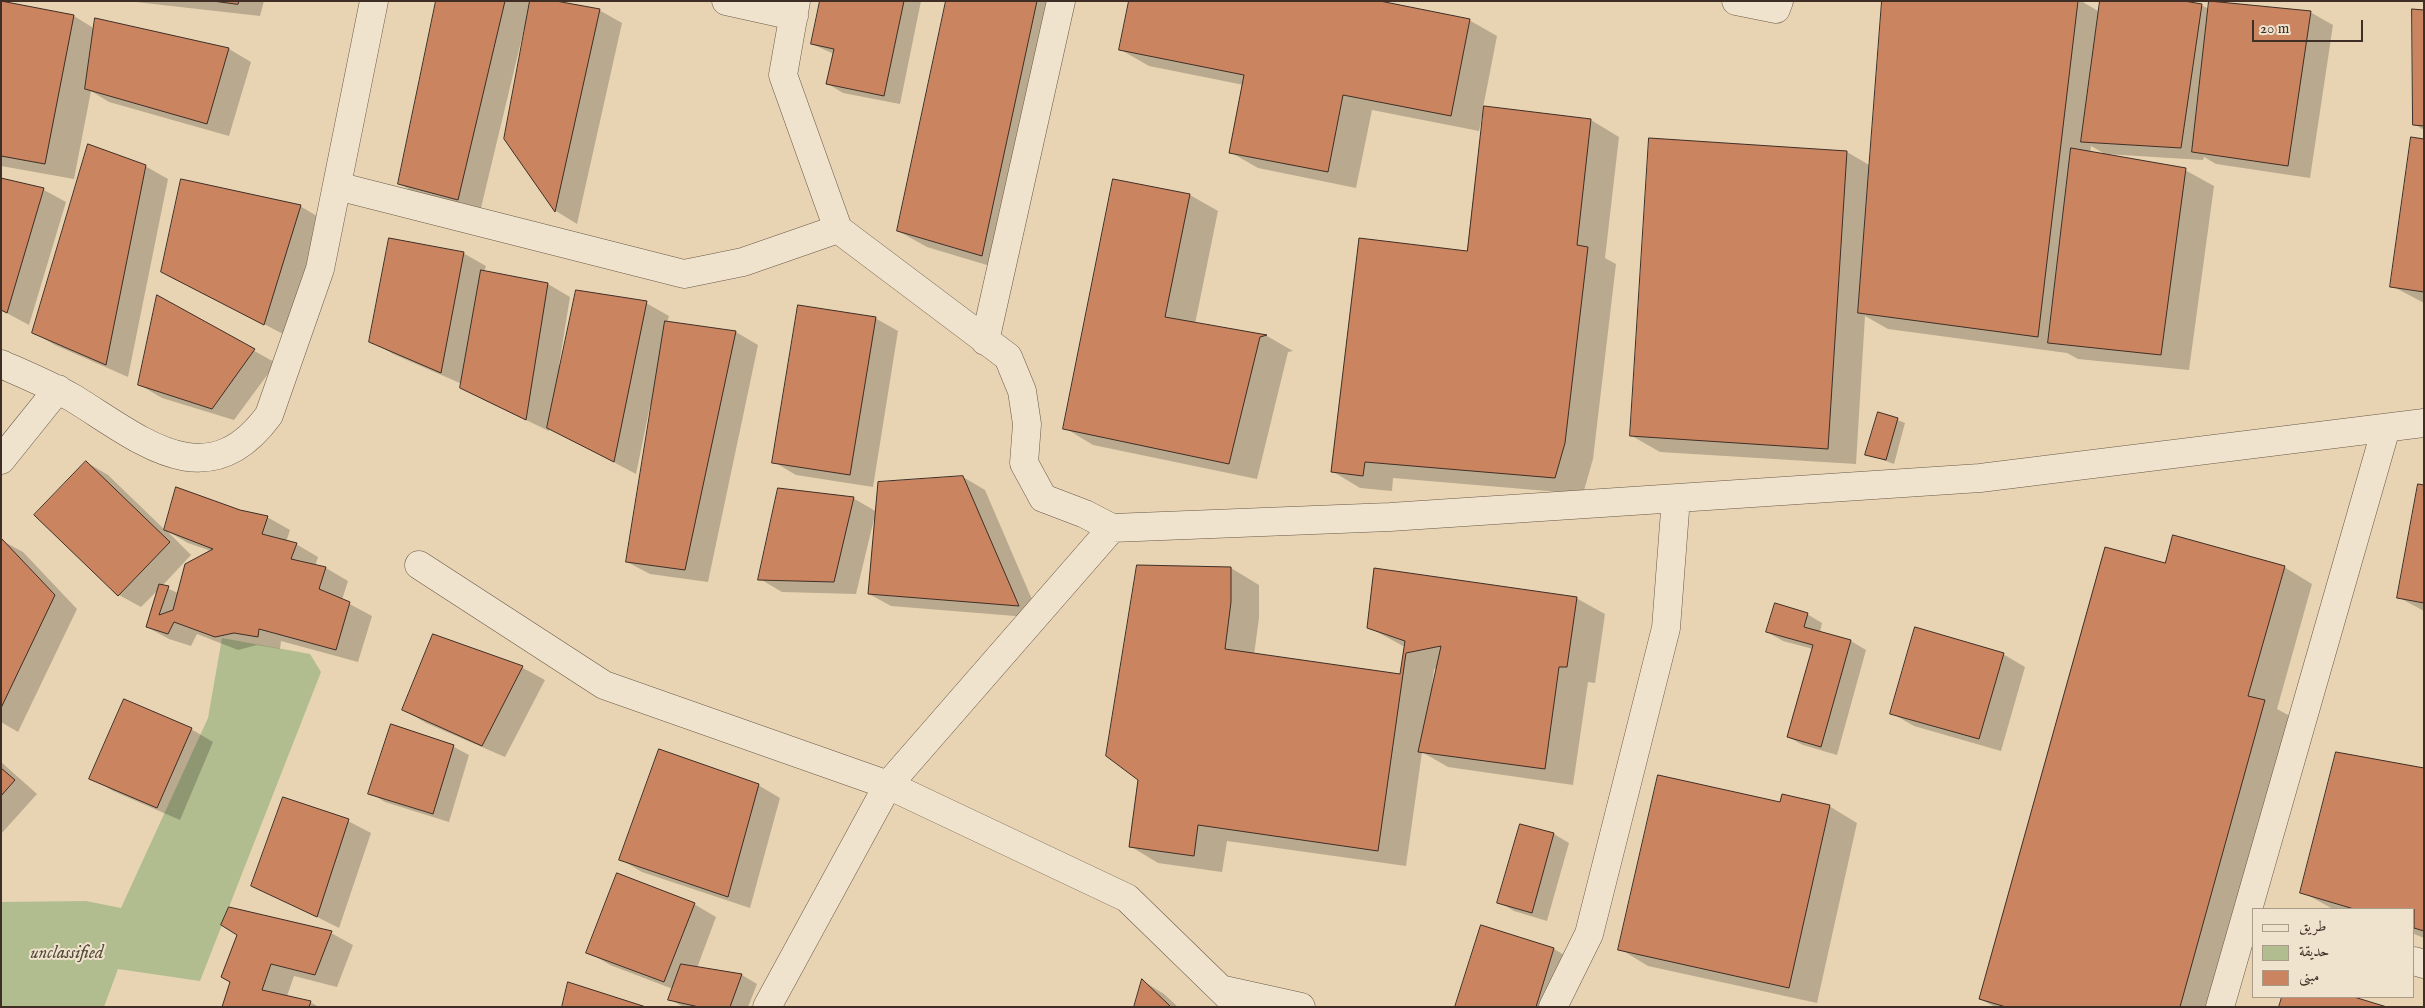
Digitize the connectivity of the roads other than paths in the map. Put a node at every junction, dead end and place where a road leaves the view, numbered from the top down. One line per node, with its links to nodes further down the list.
1 (374, 1): 7 (street)
2 (726, 1): 6 (street)
3 (1061, 1): 9 (street)
4 (1736, 1): 5 (street)
5 (1779, 1)
6 (795, 9): 8 (street)
7 (337, 186): 8 (street); 11 (street)
8 (838, 230): 9 (street)
9 (985, 341): 16 (street)
10 (1, 364): 11 (street)
11 (58, 389): 14 (street)
12 (2424, 424): 13 (street)
13 (2386, 428): 15 (street); 19 (street)
14 (1, 460)
15 (1676, 498): 16 (street); 24 (street)
16 (1112, 528): 18 (street)
17 (419, 564): 18 (street)
18 (888, 786): 21 (street); 22 (street)
19 (2253, 907)
20 (2252, 910): 25 (street)
21 (1232, 999): 23 (street)
22 (767, 1007)
23 (1301, 1007)
24 (1553, 1007)
25 (2220, 1007)

